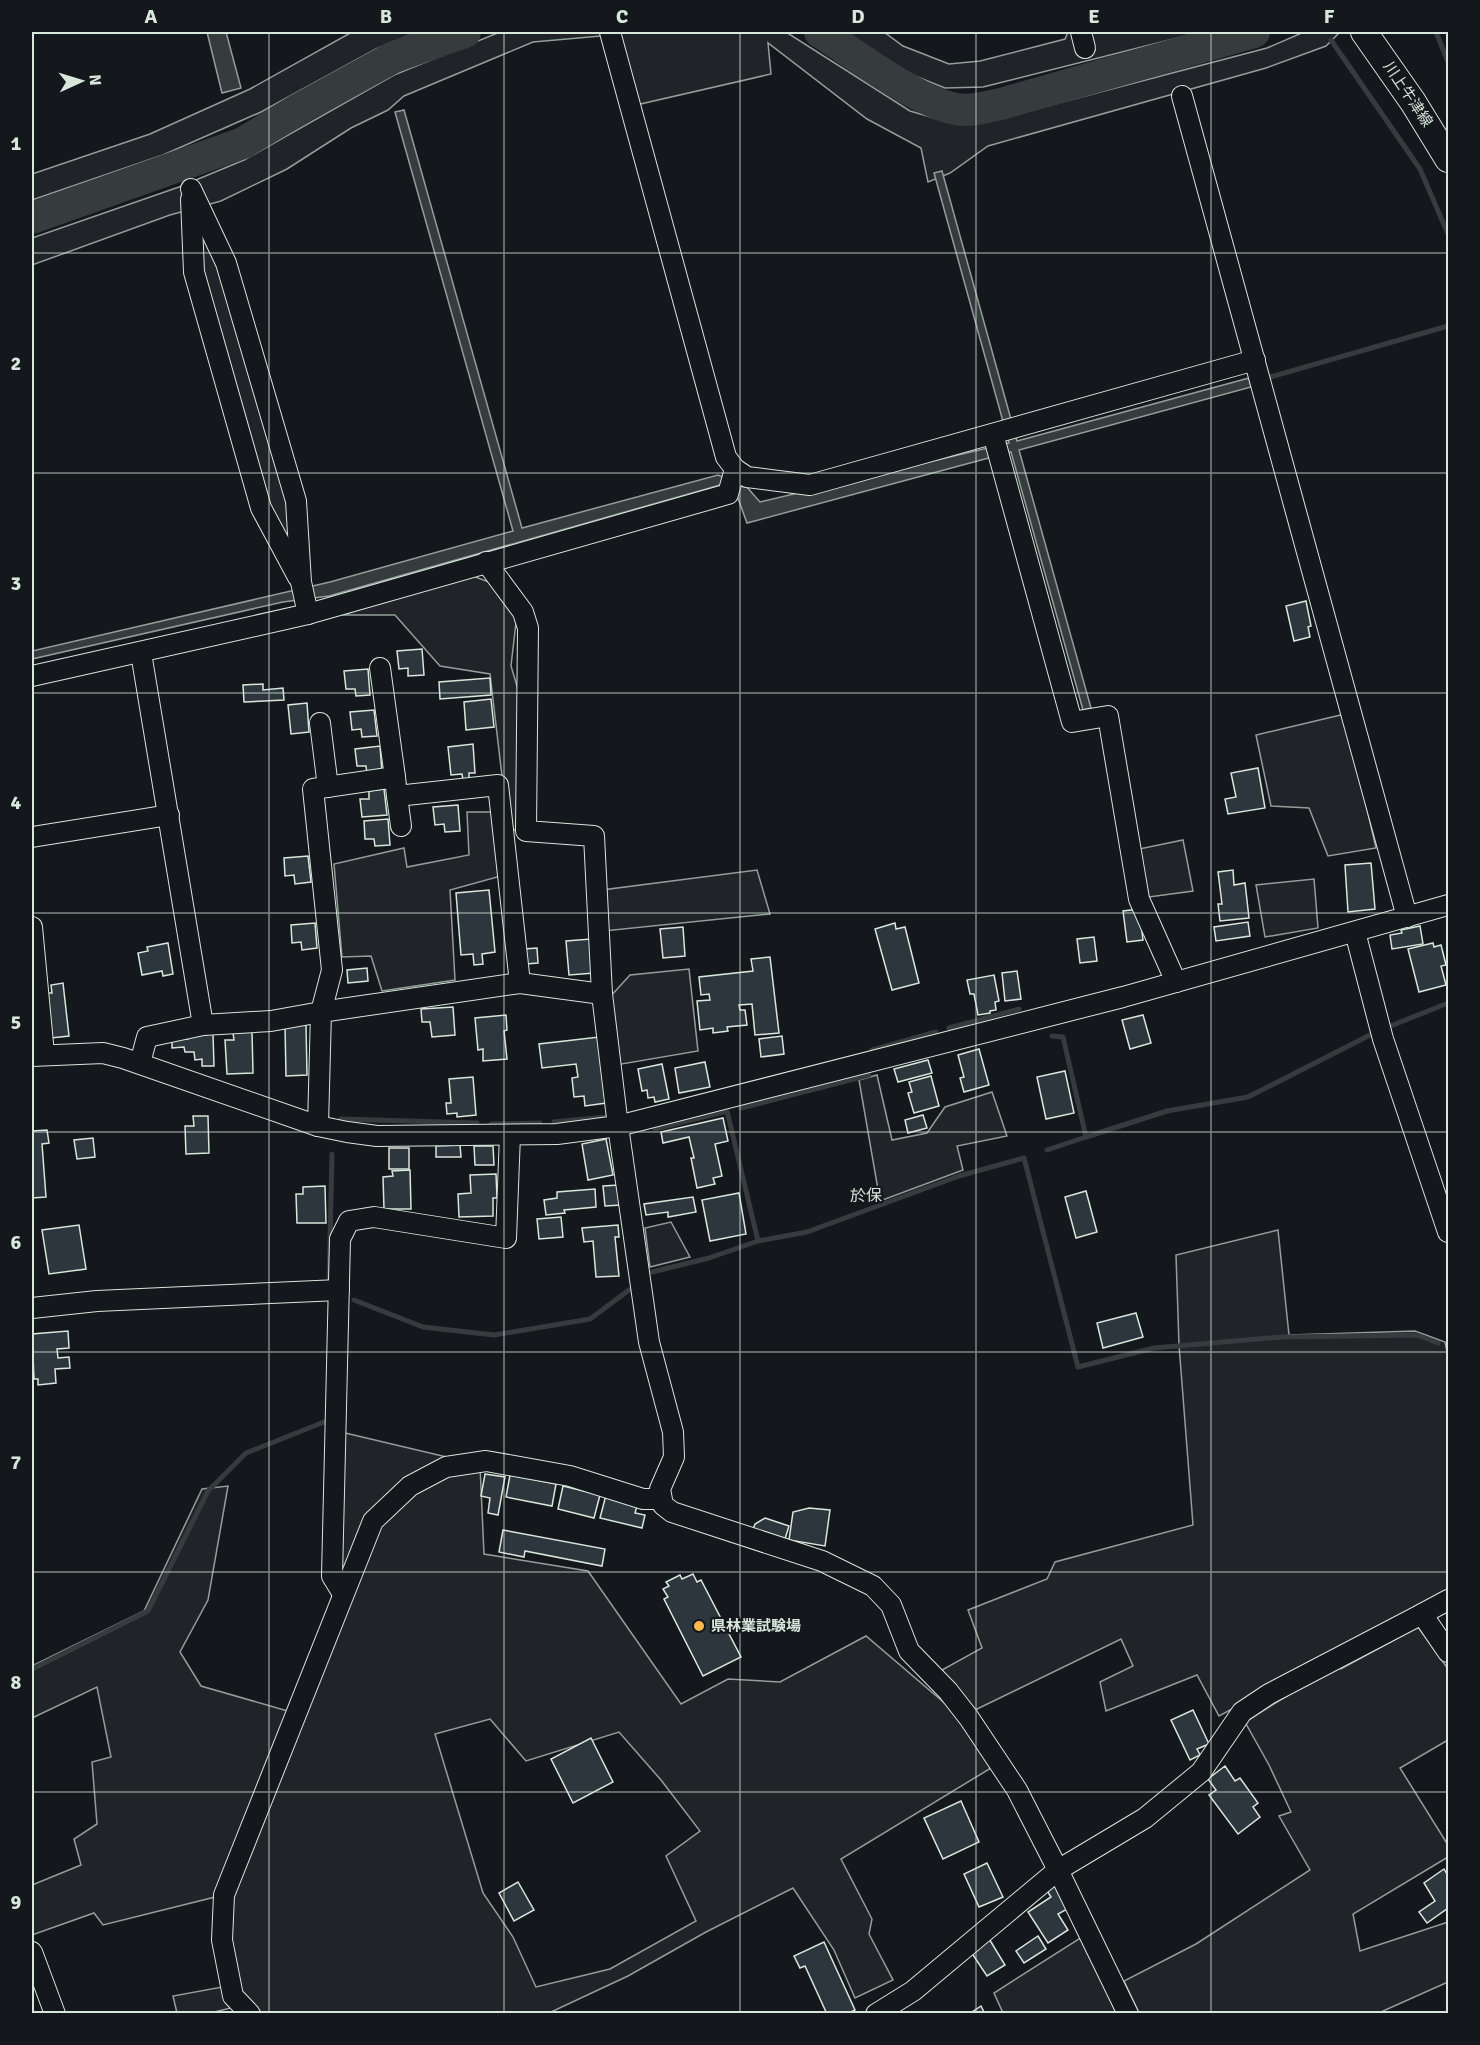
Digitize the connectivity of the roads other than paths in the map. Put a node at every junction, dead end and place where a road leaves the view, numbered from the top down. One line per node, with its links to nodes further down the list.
1 (610, 32): 7 (street)
2 (1364, 32): 4 (main road, 川上牛津線)
3 (1182, 96): 5 (street)
4 (1449, 159)
5 (1255, 360): 6 (street); 21 (street)
6 (1001, 439): 7 (street); 24 (street)
7 (735, 469): 8 (street)
8 (486, 562): 10 (street); 26 (street)
9 (301, 582): 9 (street); 10 (street)
10 (308, 614): 11 (street)
11 (141, 653): 13 (street); 17 (street)
12 (380, 668): 16 (street)
13 (32, 676)
14 (320, 723): 15 (street)
15 (328, 787): 16 (street); 27 (street)
16 (396, 787): 18 (street); 25 (street)
17 (169, 815): 19 (street); 28 (street)
18 (402, 826)
19 (32, 837)
20 (1449, 905): 21 (street)
21 (1407, 917): 23 (street)
22 (32, 927): 29 (street)
23 (1355, 932): 24 (street); 34 (street)
24 (1176, 982): 32 (street)
25 (520, 983): 26 (street); 27 (street)
26 (602, 994): 32 (street)
27 (321, 1012): 28 (street); 31 (street)
28 (203, 1025): 30 (street)
29 (38, 1055): 30 (street)
30 (140, 1063): 31 (street)
31 (318, 1126): 33 (street)
32 (618, 1126): 33 (street); 37 (street)
33 (510, 1135): 35 (street)
34 (1449, 1232)
35 (339, 1290): 36 (street); 38 (street)
36 (32, 1308)
37 (660, 1498): 38 (street); 42 (street)
38 (343, 1594): 46 (street)
39 (1449, 1600): 40 (street)
40 (1422, 1614): 41 (street); 42 (street)
41 (1449, 1652)
42 (1059, 1870): 47 (street); 48 (street)
43 (32, 1952): 44 (street)
44 (40, 1996): 45 (street)
45 (55, 2013)
46 (250, 2013)
47 (876, 2013)
48 (1128, 2013)

